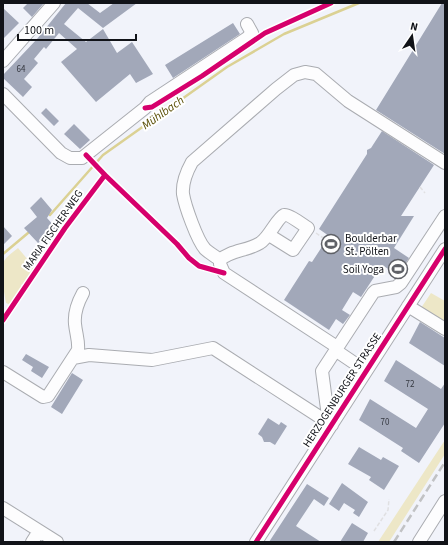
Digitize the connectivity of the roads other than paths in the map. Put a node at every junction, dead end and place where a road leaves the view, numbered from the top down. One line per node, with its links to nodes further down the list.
1 (54, 3): 3 (street)
2 (247, 24): 4 (street)
3 (4, 56)
4 (3, 94)
5 (445, 163): 9 (street)
6 (445, 216): 13 (street)
7 (269, 235): 9 (street)
8 (445, 249): 11 (street, HERZOGENBURGER STRASSE)
9 (220, 260): 13 (street)
10 (83, 293): 14 (street)
11 (408, 306): 12 (street); 15 (street, HERZOGENBURGER STRASSE)
12 (445, 329)
13 (336, 349): 15 (street); 17 (street)
14 (73, 358): 16 (street); 17 (street)
15 (366, 371): 17 (street, HERZOGENBURGER STRASSE)
16 (3, 372)
17 (330, 424): 23 (street, HERZOGENBURGER STRASSE)
18 (444, 505): 24 (street)
19 (3, 508): 20 (street)
20 (39, 531): 21 (street); 22 (street)
21 (32, 542)
22 (57, 542)
23 (256, 542)
24 (419, 542)

